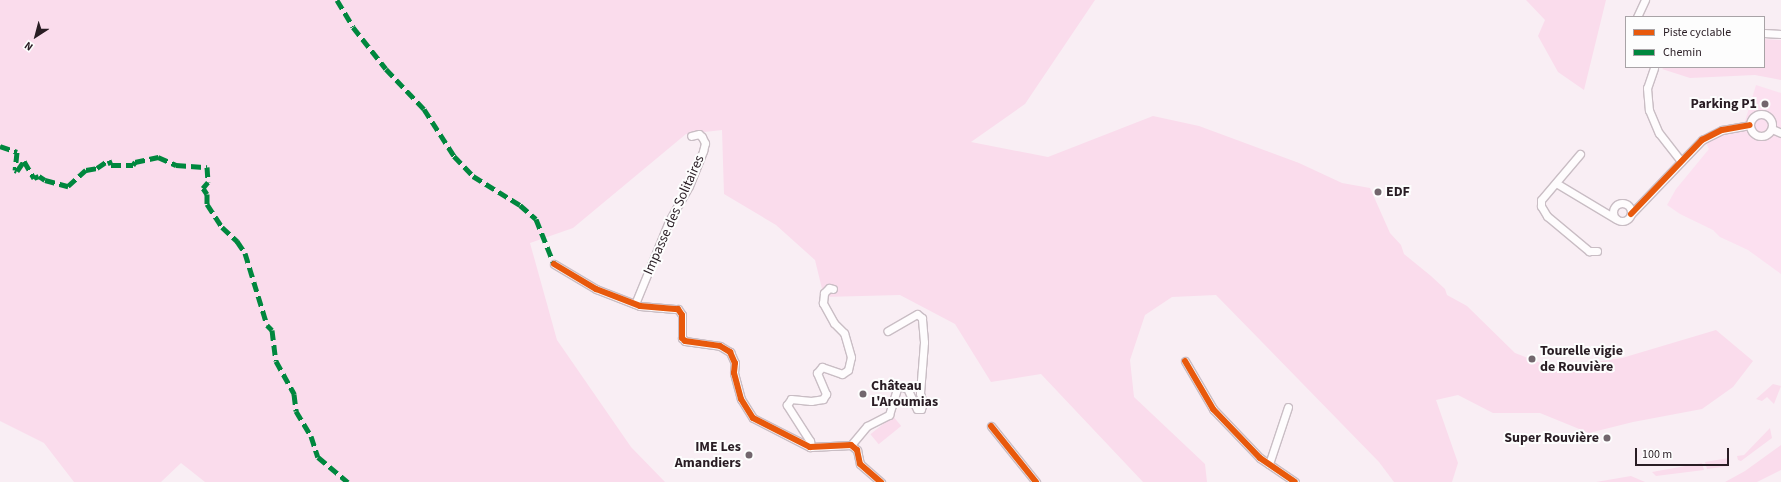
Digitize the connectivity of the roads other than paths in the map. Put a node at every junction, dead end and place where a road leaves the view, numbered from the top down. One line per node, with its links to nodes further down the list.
1 (1645, 0): 2 (street)
2 (1637, 16)
3 (1765, 33): 4 (street)
4 (1781, 34)
5 (1654, 68): 11 (street)
6 (1750, 125): 7 (street); 7 (street); 11 (street)
7 (1772, 129): 8 (street)
8 (1781, 133)
9 (691, 136): 18 (street, Impasse des Solitaires)
10 (1580, 154): 12 (street)
11 (1681, 161): 13 (street)
12 (1556, 183): 14 (street); 15 (street)
13 (1631, 214): 14 (street); 14 (street)
14 (1616, 219)
15 (1597, 251)
16 (554, 264): 18 (street)
17 (833, 289): 24 (street)
18 (635, 304): 24 (street)
19 (888, 331): 23 (street)
20 (1185, 361): 25 (street)
21 (1288, 407): 25 (street)
22 (991, 426): 27 (street)
23 (851, 445): 24 (street); 26 (street)
24 (811, 447)
25 (1269, 464): 28 (street)
26 (881, 482)
27 (1036, 482)
28 (1295, 482)

